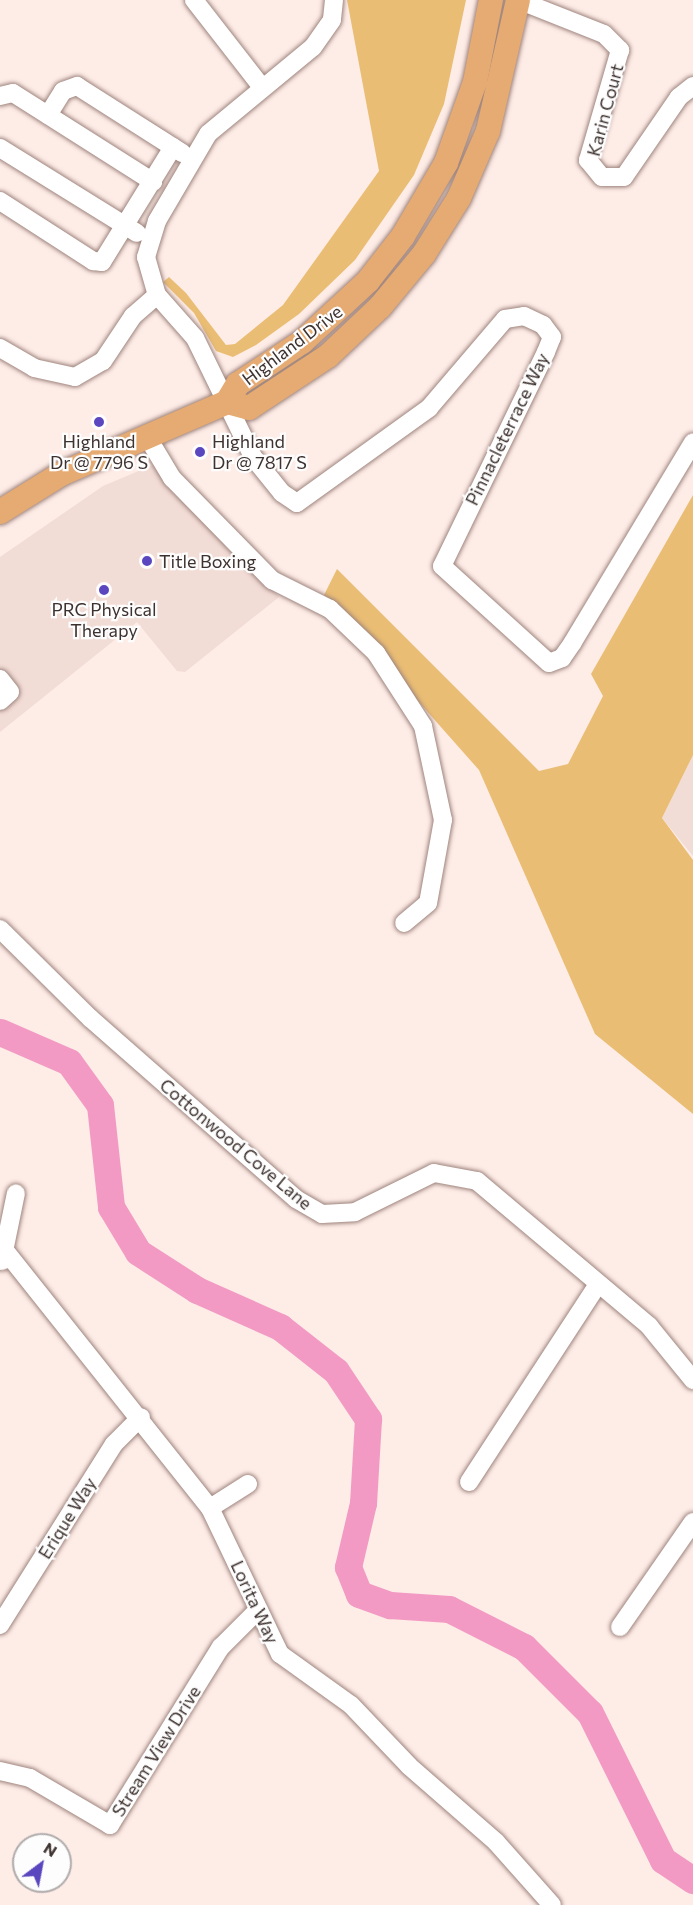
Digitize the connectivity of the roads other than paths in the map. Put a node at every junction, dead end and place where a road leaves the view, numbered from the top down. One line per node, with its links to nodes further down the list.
1 (194, 0): 5 (street)
2 (334, 0): 5 (street)
3 (491, 0): 18 (main road, Highland Drive)
4 (518, 0): 6 (street, Karin Court); 18 (main road, Highland Drive)
5 (261, 86): 11 (street)
6 (693, 86)
7 (0, 96): 8 (street)
8 (48, 115): 9 (street); 12 (street)
9 (173, 147): 11 (street); 12 (street)
10 (0, 148): 14 (street)
11 (193, 160): 15 (street)
12 (153, 182): 14 (street)
13 (0, 201): 14 (street)
14 (125, 228): 15 (street)
15 (150, 237): 16 (street)
16 (157, 295): 17 (street); 18 (street)
17 (0, 348)
18 (227, 402): 19 (main road, Highland Drive); 20 (street, Pinnacleterrace Way)
19 (148, 438): 21 (main road, Highland Drive); 24 (street)
20 (693, 442)
21 (0, 512)
22 (0, 679): 23 (street)
23 (0, 701)
24 (404, 923)
25 (0, 929): 28 (street, Cottonwood Cove Lane)
26 (16, 1193): 27 (street)
27 (4, 1258): 30 (street, Lorita Way)
28 (598, 1284): 29 (street, Cottonwood Cove Lane); 31 (street)
29 (693, 1380)
30 (141, 1417): 33 (street, Lorita Way); 36 (street, Erique Way)
31 (470, 1482)
32 (248, 1484): 33 (street)
33 (210, 1508): 35 (street, Lorita Way)
34 (693, 1522): 37 (street)
35 (258, 1610): 38 (street, Stream View Drive); 39 (street, Lorita Way)
36 (0, 1625)
37 (620, 1627)
38 (0, 1771)
39 (552, 1905)

